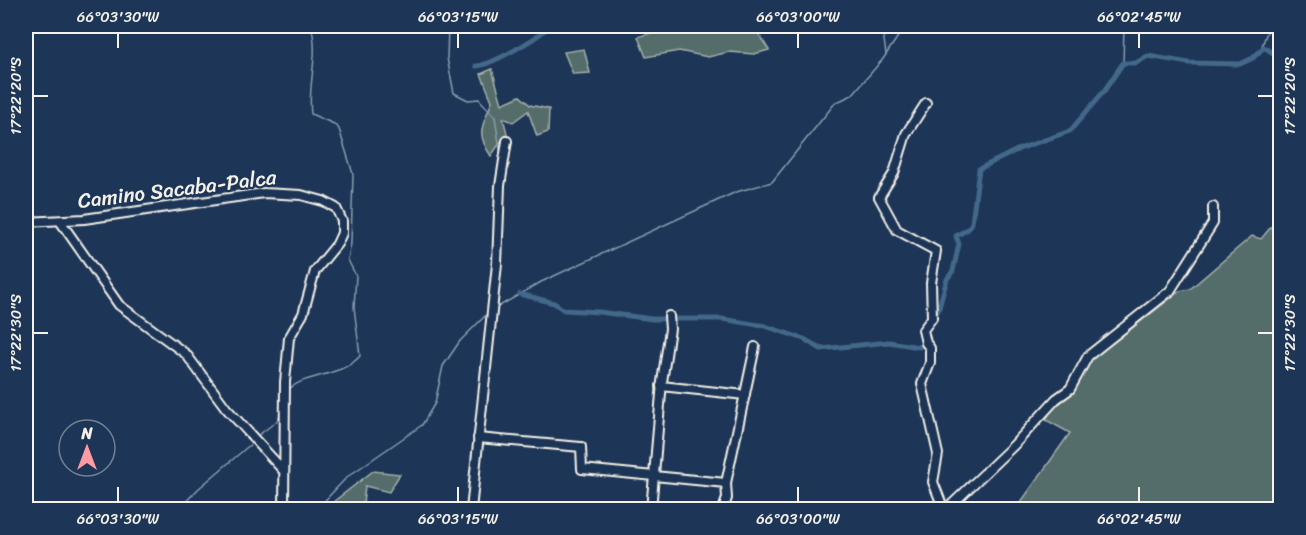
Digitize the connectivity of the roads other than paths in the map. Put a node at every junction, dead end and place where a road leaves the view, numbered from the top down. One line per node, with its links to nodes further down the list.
1 (926, 104): 18 (street)
2 (507, 141): 10 (street)
3 (1213, 207): 18 (street)
4 (60, 221): 5 (street, Camino Sacaba-Palca); 11 (street); 11 (street, Camino Sacaba-Palca)
5 (26, 222)
6 (669, 315): 8 (street)
7 (755, 347): 9 (street)
8 (661, 386): 9 (street); 12 (street)
9 (745, 395): 13 (street)
10 (478, 438): 12 (street); 15 (street)
11 (283, 470): 14 (street, Camino Sacaba-Palca)
12 (654, 475): 13 (street); 16 (street)
13 (726, 483): 17 (street)
14 (284, 510)
15 (471, 510)
16 (651, 510)
17 (723, 510)
18 (945, 510)

